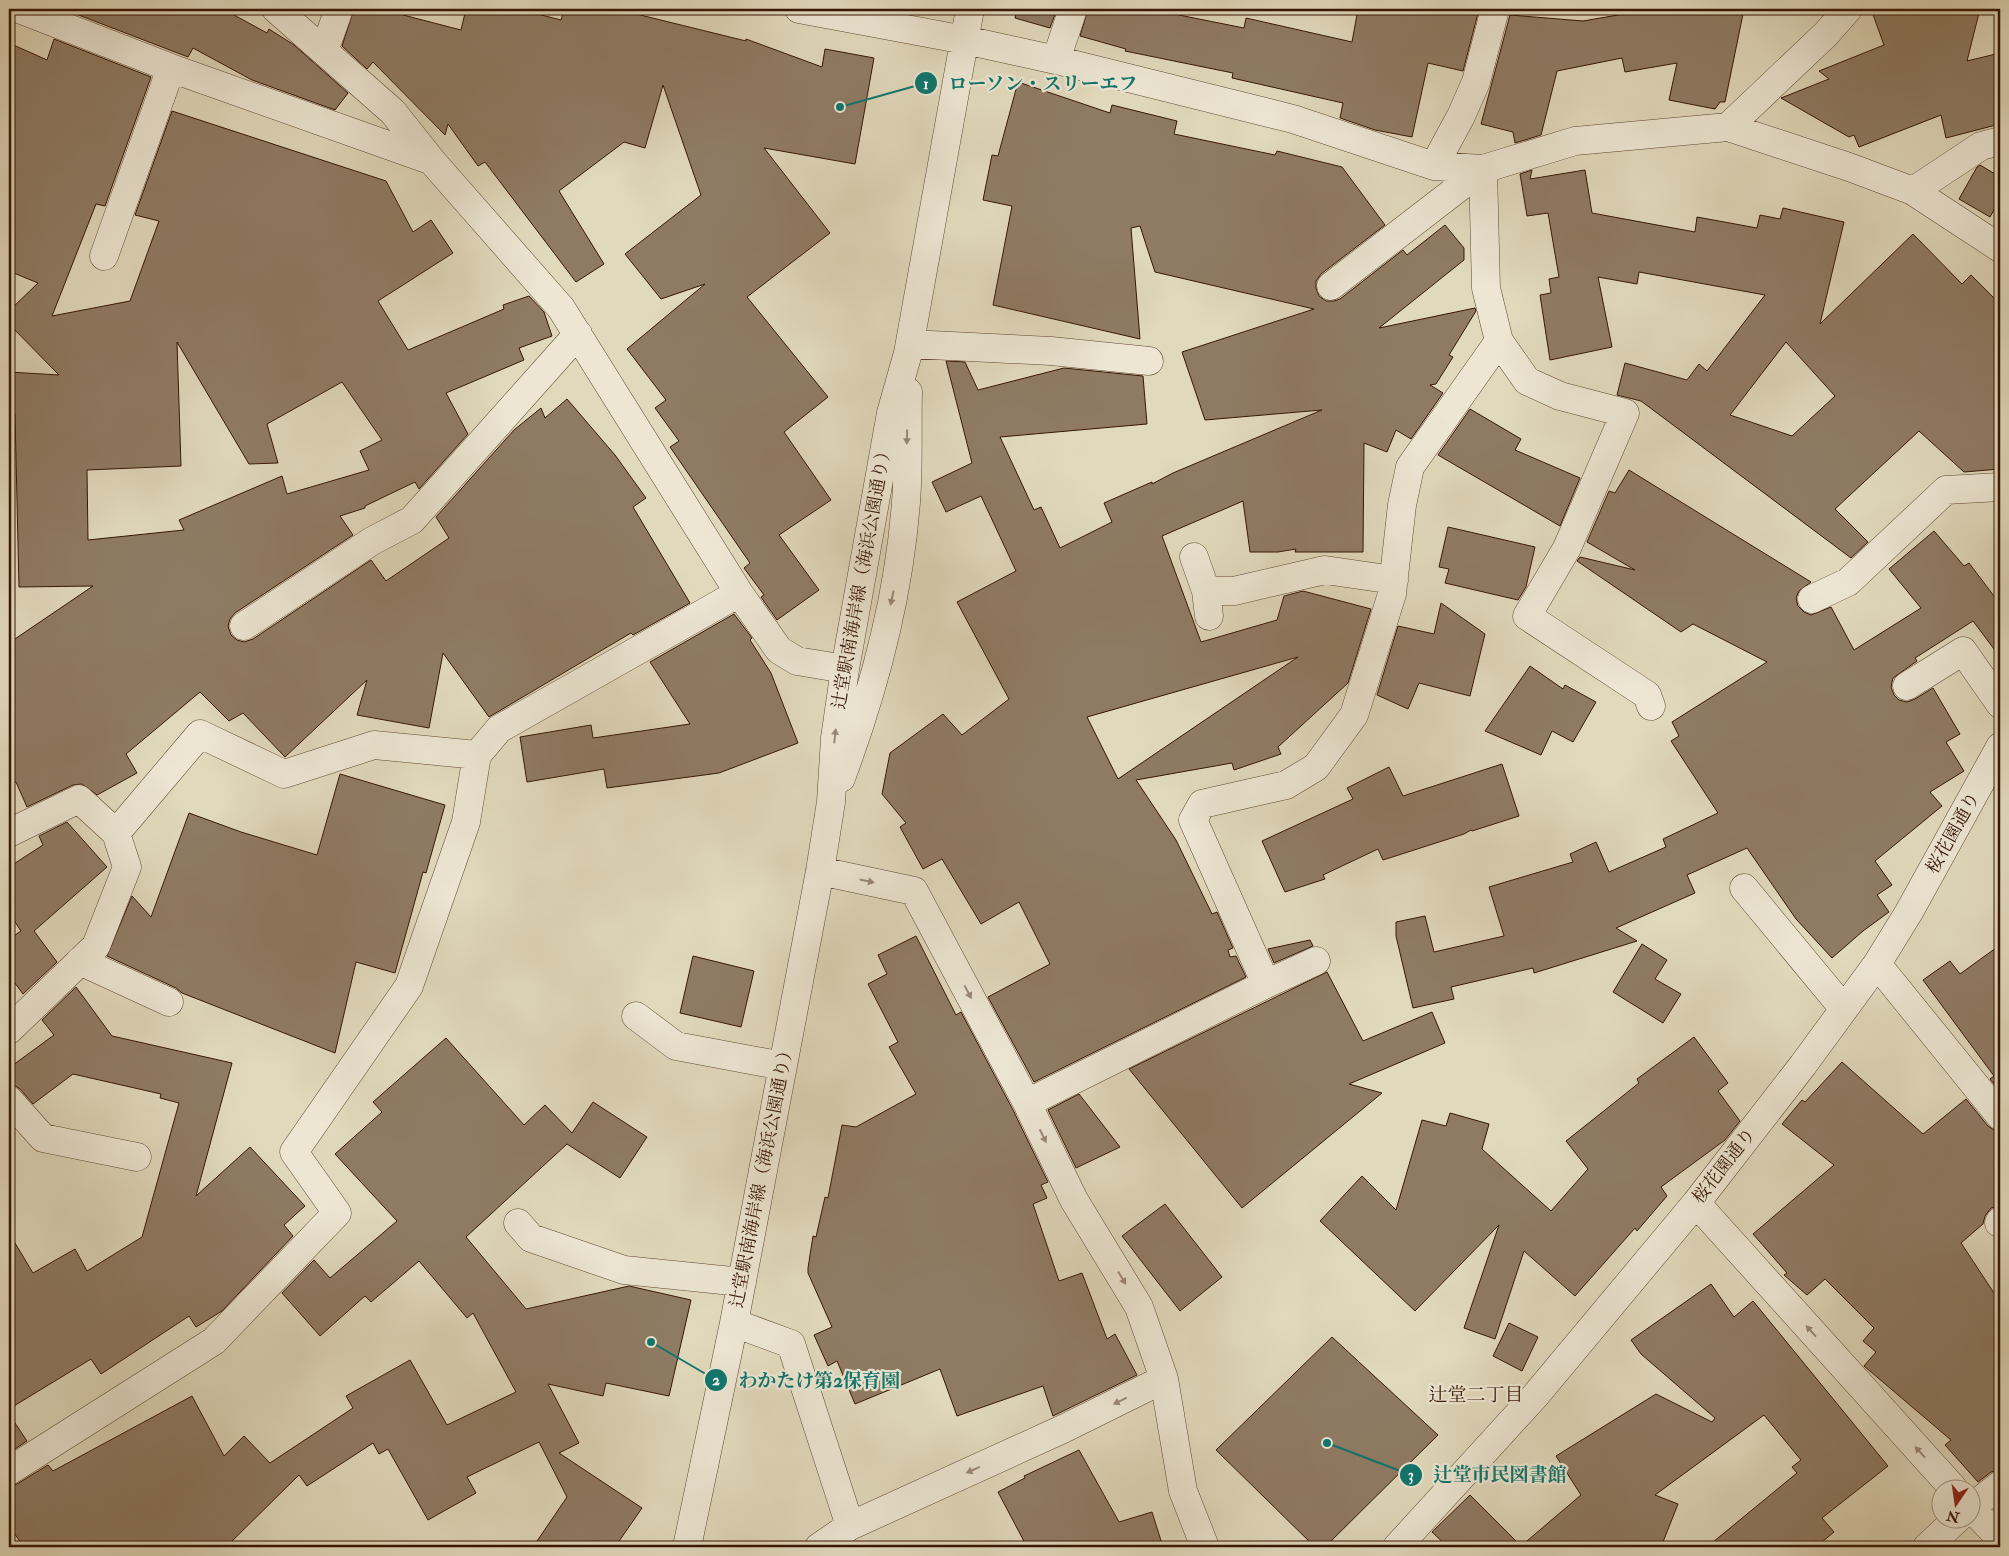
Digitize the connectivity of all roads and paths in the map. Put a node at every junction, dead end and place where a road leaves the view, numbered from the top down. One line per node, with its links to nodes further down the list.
1 (19, 9): 12 (street)
2 (276, 9): 10 (street)
3 (339, 9): 10 (street)
4 (798, 9): 9 (street)
5 (970, 9): 9 (street, 辻堂駅南海岸線（海浜公園通り）)
6 (1072, 9): 11 (street)
7 (1495, 9): 16 (street)
8 (1848, 9): 13 (street)
9 (965, 40): 11 (street); 24 (street, 辻堂駅南海岸線（海浜公園通り）)
10 (324, 51): 15 (street)
11 (1056, 60): 16 (street)
12 (171, 68): 15 (street); 20 (street)
13 (1728, 127): 17 (street); 18 (street)
14 (2000, 141): 18 (street)
15 (431, 160): 22 (street)
16 (1434, 166): 17 (street)
17 (1483, 169): 21 (street); 23 (street)
18 (1913, 191): 19 (street)
19 (2000, 248)
20 (104, 256)
21 (1331, 286)
22 (578, 334): 29 (street); 31 (street)
23 (1499, 341): 28 (street); 35 (street)
24 (909, 348): 25 (street); 32 (street, 辻堂駅南海岸線（海浜公園通り）); 38 (street, 辻堂駅南海岸線（海浜公園通り）, one-way to 38)
25 (1149, 361)
26 (2000, 487): 30 (street)
27 (1194, 557): 28 (street)
28 (1394, 580): 46 (street)
29 (739, 593): 32 (street); 37 (street)
30 (1812, 599)
31 (244, 626)
32 (844, 669): 38 (street, 辻堂駅南海岸線（海浜公園通り）, one-way to 32)
33 (1908, 686): 34 (street)
34 (2000, 704)
35 (1651, 706)
36 (2000, 747): 45 (street, 桜花園通り)
37 (477, 755): 40 (street); 61 (street)
38 (831, 802): 41 (street, 辻堂駅南海岸線（海浜公園通り）)
39 (9, 833): 40 (street)
40 (116, 833): 43 (street)
41 (820, 871): 51 (street, 辻堂駅南海岸線（海浜公園通り）); 53 (street, one-way to 53)
42 (1744, 888): 48 (street)
43 (80, 961): 47 (street); 50 (street)
44 (1316, 962): 46 (street)
45 (1877, 964): 48 (street, 桜花園通り); 54 (street)
46 (1266, 984): 53 (street)
47 (169, 1002)
48 (1844, 1009): 56 (street, 桜花園通り)
49 (636, 1016): 51 (street)
50 (9, 1030)
51 (783, 1066): 58 (street, 辻堂駅南海岸線（海浜公園通り）)
52 (9, 1100): 55 (street)
53 (1027, 1103): 60 (street, one-way to 60)
54 (2000, 1116)
55 (136, 1157)
56 (1696, 1203): 62 (street, one-way to 56); 69 (street, 桜花園通り)
57 (518, 1223): 58 (street)
58 (742, 1282): 59 (street, 辻堂駅南海岸線（海浜公園通り）)
59 (734, 1323): 66 (street); 70 (street, 辻堂駅南海岸線（海浜公園通り）)
60 (1164, 1379): 66 (street, one-way to 66); 72 (street)
61 (9, 1471)
62 (1944, 1478)
63 (2000, 1486): 64 (street)
64 (1982, 1500)
65 (1982, 1519): 68 (street)
66 (850, 1526): 71 (street)
67 (1947, 1528): 73 (street)
68 (2000, 1538)
69 (1402, 1546)
70 (687, 1547)
71 (819, 1547)
72 (1205, 1547)
73 (1927, 1547)

